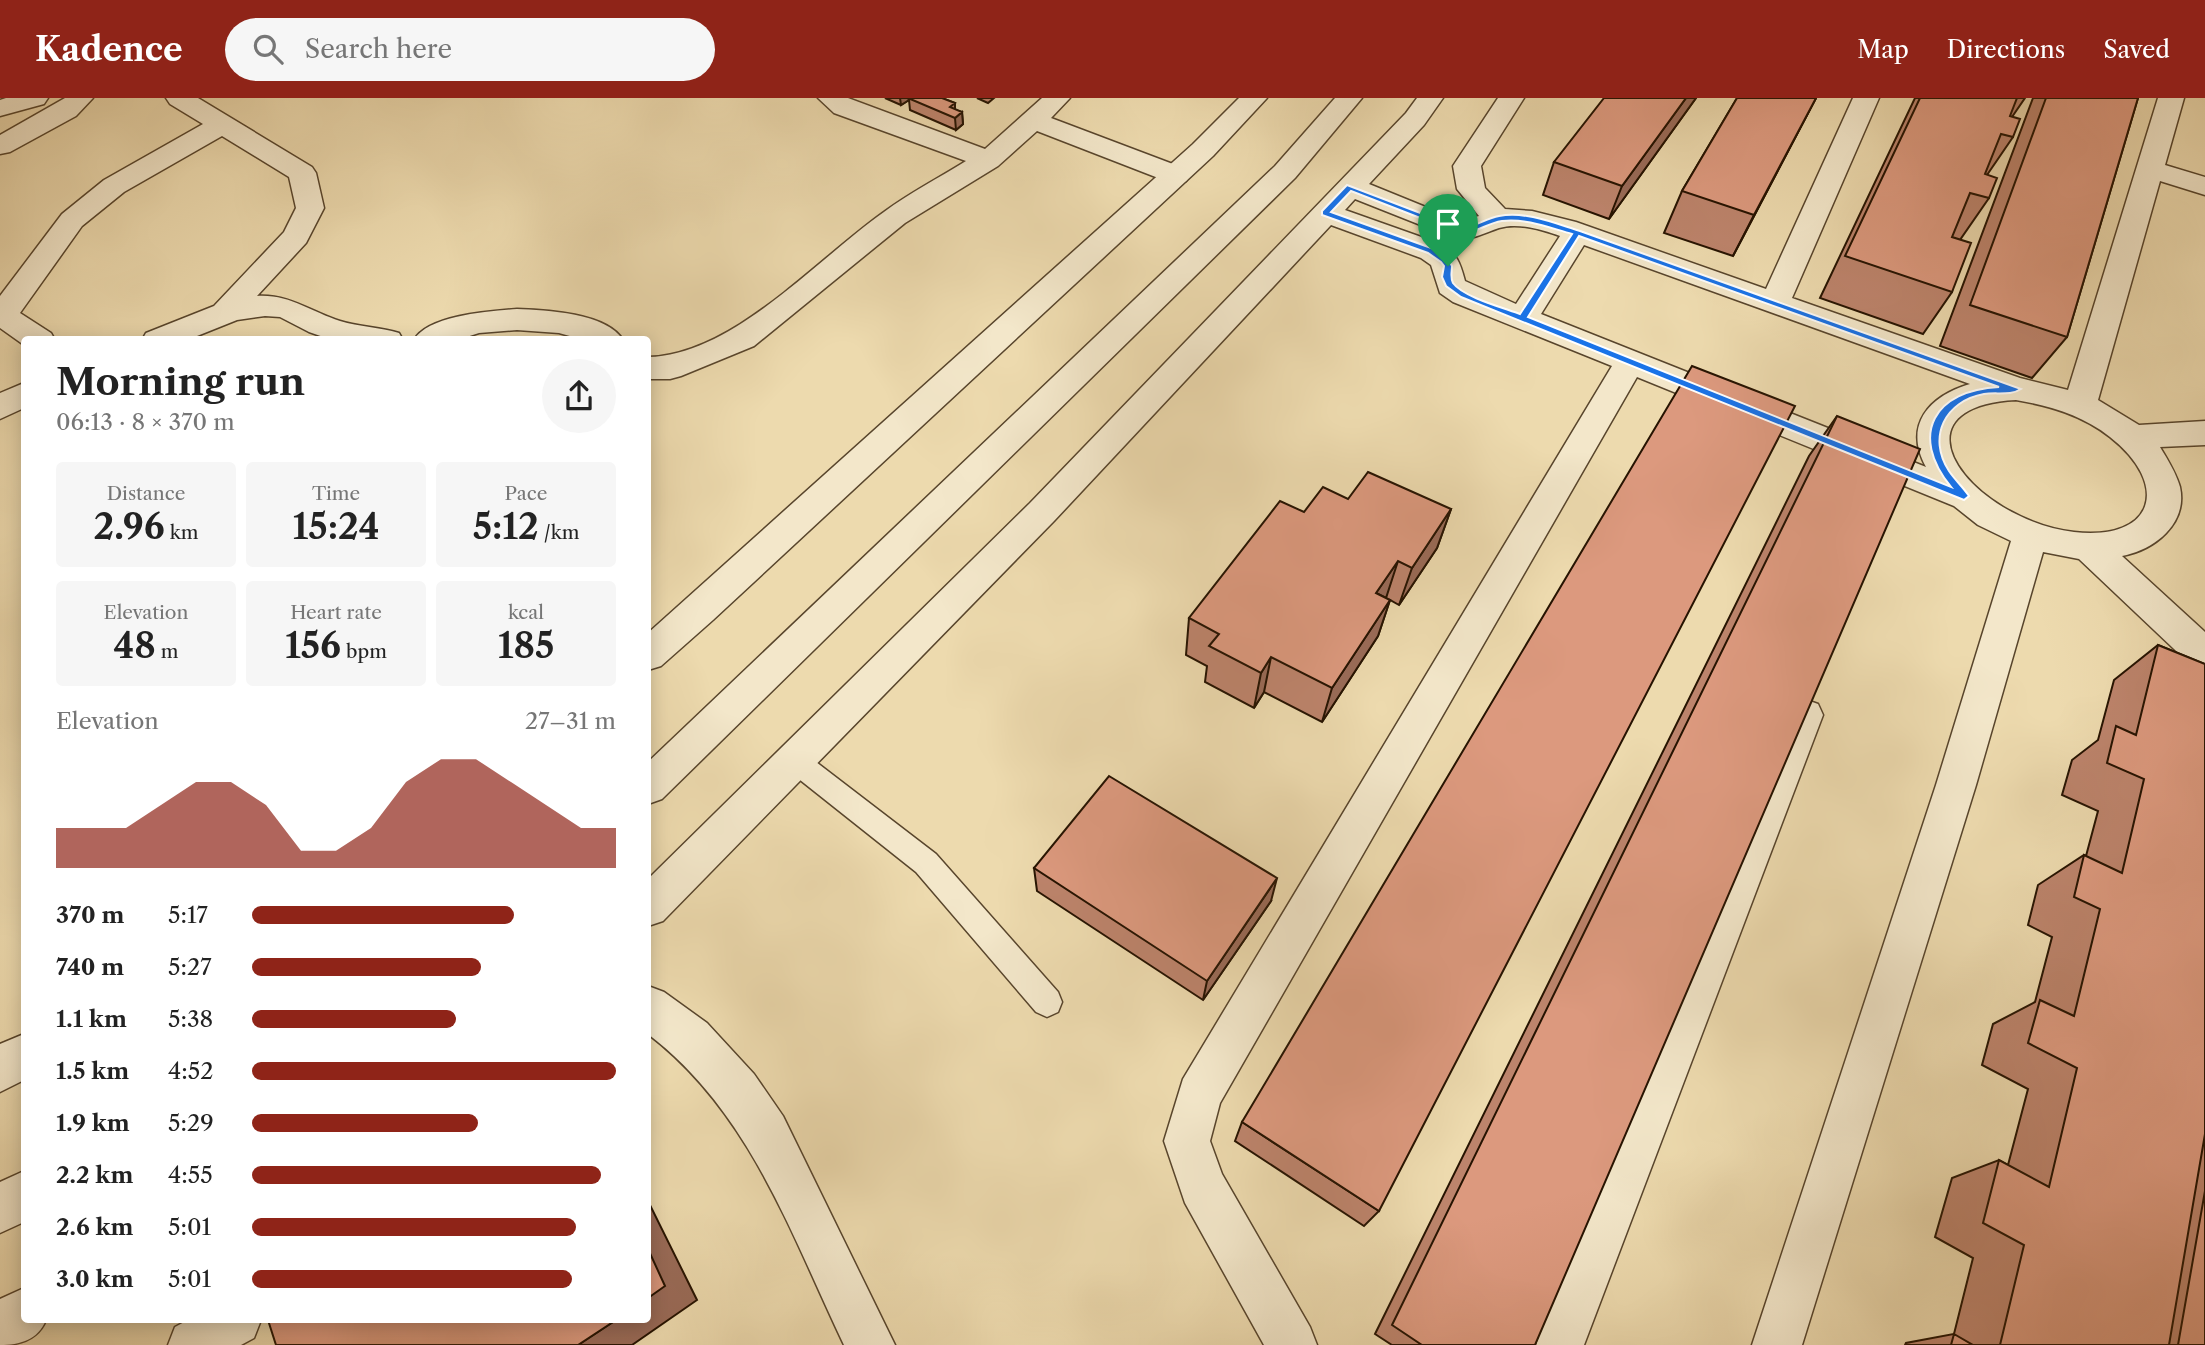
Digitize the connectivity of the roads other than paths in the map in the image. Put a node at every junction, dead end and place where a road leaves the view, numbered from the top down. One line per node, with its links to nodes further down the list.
1 (35, 98): 12 (street)
2 (80, 98): 15 (street)
3 (179, 98): 14 (street)
4 (831, 98): 16 (street)
5 (1057, 98): 13 (street)
6 (1255, 98): 18 (street)
7 (1349, 98): 50 (street)
8 (1430, 98): 20 (street)
9 (1511, 98): 22 (street)
10 (1866, 98): 24 (street)
11 (2171, 98): 17 (street)
12 (0, 108)
13 (1034, 120): 16 (street); 18 (street)
14 (223, 124): 25 (street); 26 (street)
15 (0, 146)
16 (988, 160): 34 (street)
17 (2150, 169): 19 (street); 37 (street)
18 (1176, 175): 46 (street)
19 (2205, 186)
20 (1350, 187): 21 (street); 22 (street)
21 (1325, 213): 27 (street); 49 (street)
22 (1498, 219): 23 (street)
23 (1577, 233): 24 (street); 27 (street)
24 (1775, 303): 35 (street)
25 (1, 314): 28 (street)
26 (224, 314): 29 (street); 30 (street)
27 (1522, 318): 33 (street)
28 (34, 336)
29 (167, 336)
30 (359, 336)
31 (439, 336): 32 (street)
32 (598, 336)
33 (1630, 362): 41 (street); 63 (street)
34 (651, 368)
35 (2016, 389): 37 (street); 42 (street)
36 (21, 396): 38 (street)
37 (2080, 405): 40 (street)
38 (0, 407)
39 (2205, 433): 40 (street)
40 (2131, 437): 45 (street)
41 (1899, 471): 42 (street); 43 (street)
42 (1964, 496): 44 (street)
43 (1884, 510)
44 (2030, 535): 45 (street); 65 (street)
45 (2089, 547): 47 (street)
46 (651, 652)
47 (2205, 655)
48 (1818, 680): 64 (street)
49 (794, 760): 51 (street); 52 (lane)
50 (651, 784)
51 (651, 904)
52 (1047, 1002)
53 (651, 1009): 62 (street)
54 (21, 1058): 55 (street)
55 (0, 1069)
56 (21, 1197): 57 (street)
57 (0, 1209)
58 (21, 1315): 60 (street)
59 (231, 1323): 61 (street)
60 (0, 1328)
61 (193, 1345)
62 (870, 1345)
63 (1292, 1345)
64 (1559, 1345)
65 (1777, 1345)

